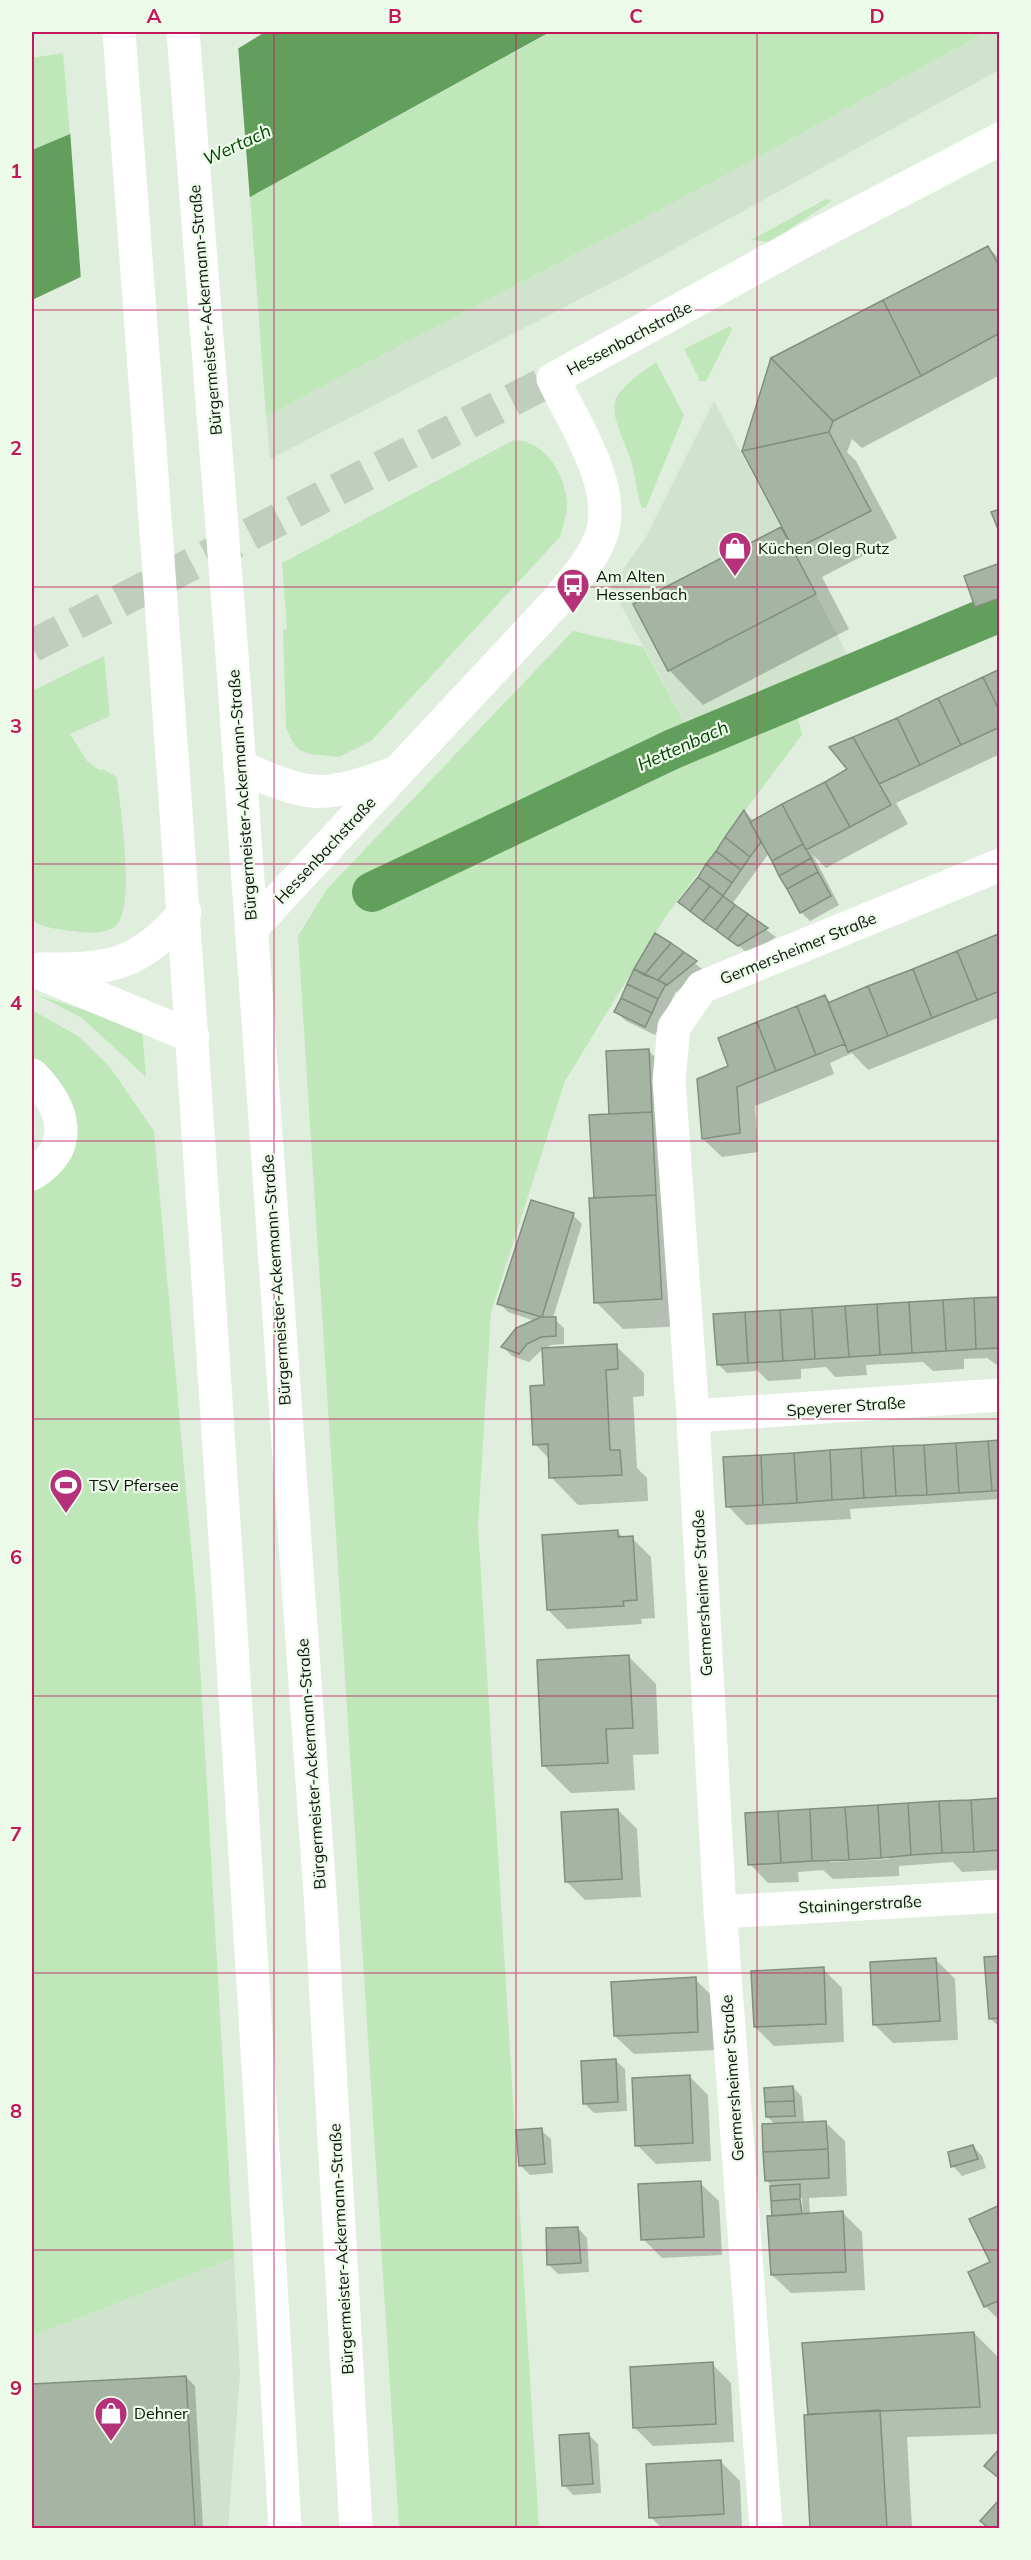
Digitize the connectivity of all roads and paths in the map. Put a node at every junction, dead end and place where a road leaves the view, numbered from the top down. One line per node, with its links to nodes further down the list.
1 (119, 32): 7 (main road)
2 (183, 32): 4 (main road, Bürgermeister-Ackermann-Straße)
3 (999, 139): 5 (main road, Hessenbachstraße)
4 (240, 767): 5 (main road, Hessenbachstraße); 8 (main road, Bürgermeister-Ackermann-Straße)
5 (399, 771): 8 (main road, Hessenbachstraße)
6 (999, 865): 14 (main road, Germersheimer Straße)
7 (184, 912): 9 (main road); 10 (main road)
8 (251, 929): 18 (main road, Bürgermeister-Ackermann-Straße)
9 (32, 969): 10 (main road)
10 (193, 1037): 17 (main road)
11 (32, 1075): 12 (main road)
12 (32, 1174)
13 (999, 1395): 14 (main road, Speyerer Straße)
14 (693, 1416): 16 (main road, Germersheimer Straße)
15 (999, 1896): 16 (main road, Stainingerstraße)
16 (720, 1912): 19 (main road, Germersheimer Straße)
17 (285, 2529)
18 (356, 2529)
19 (766, 2529)

